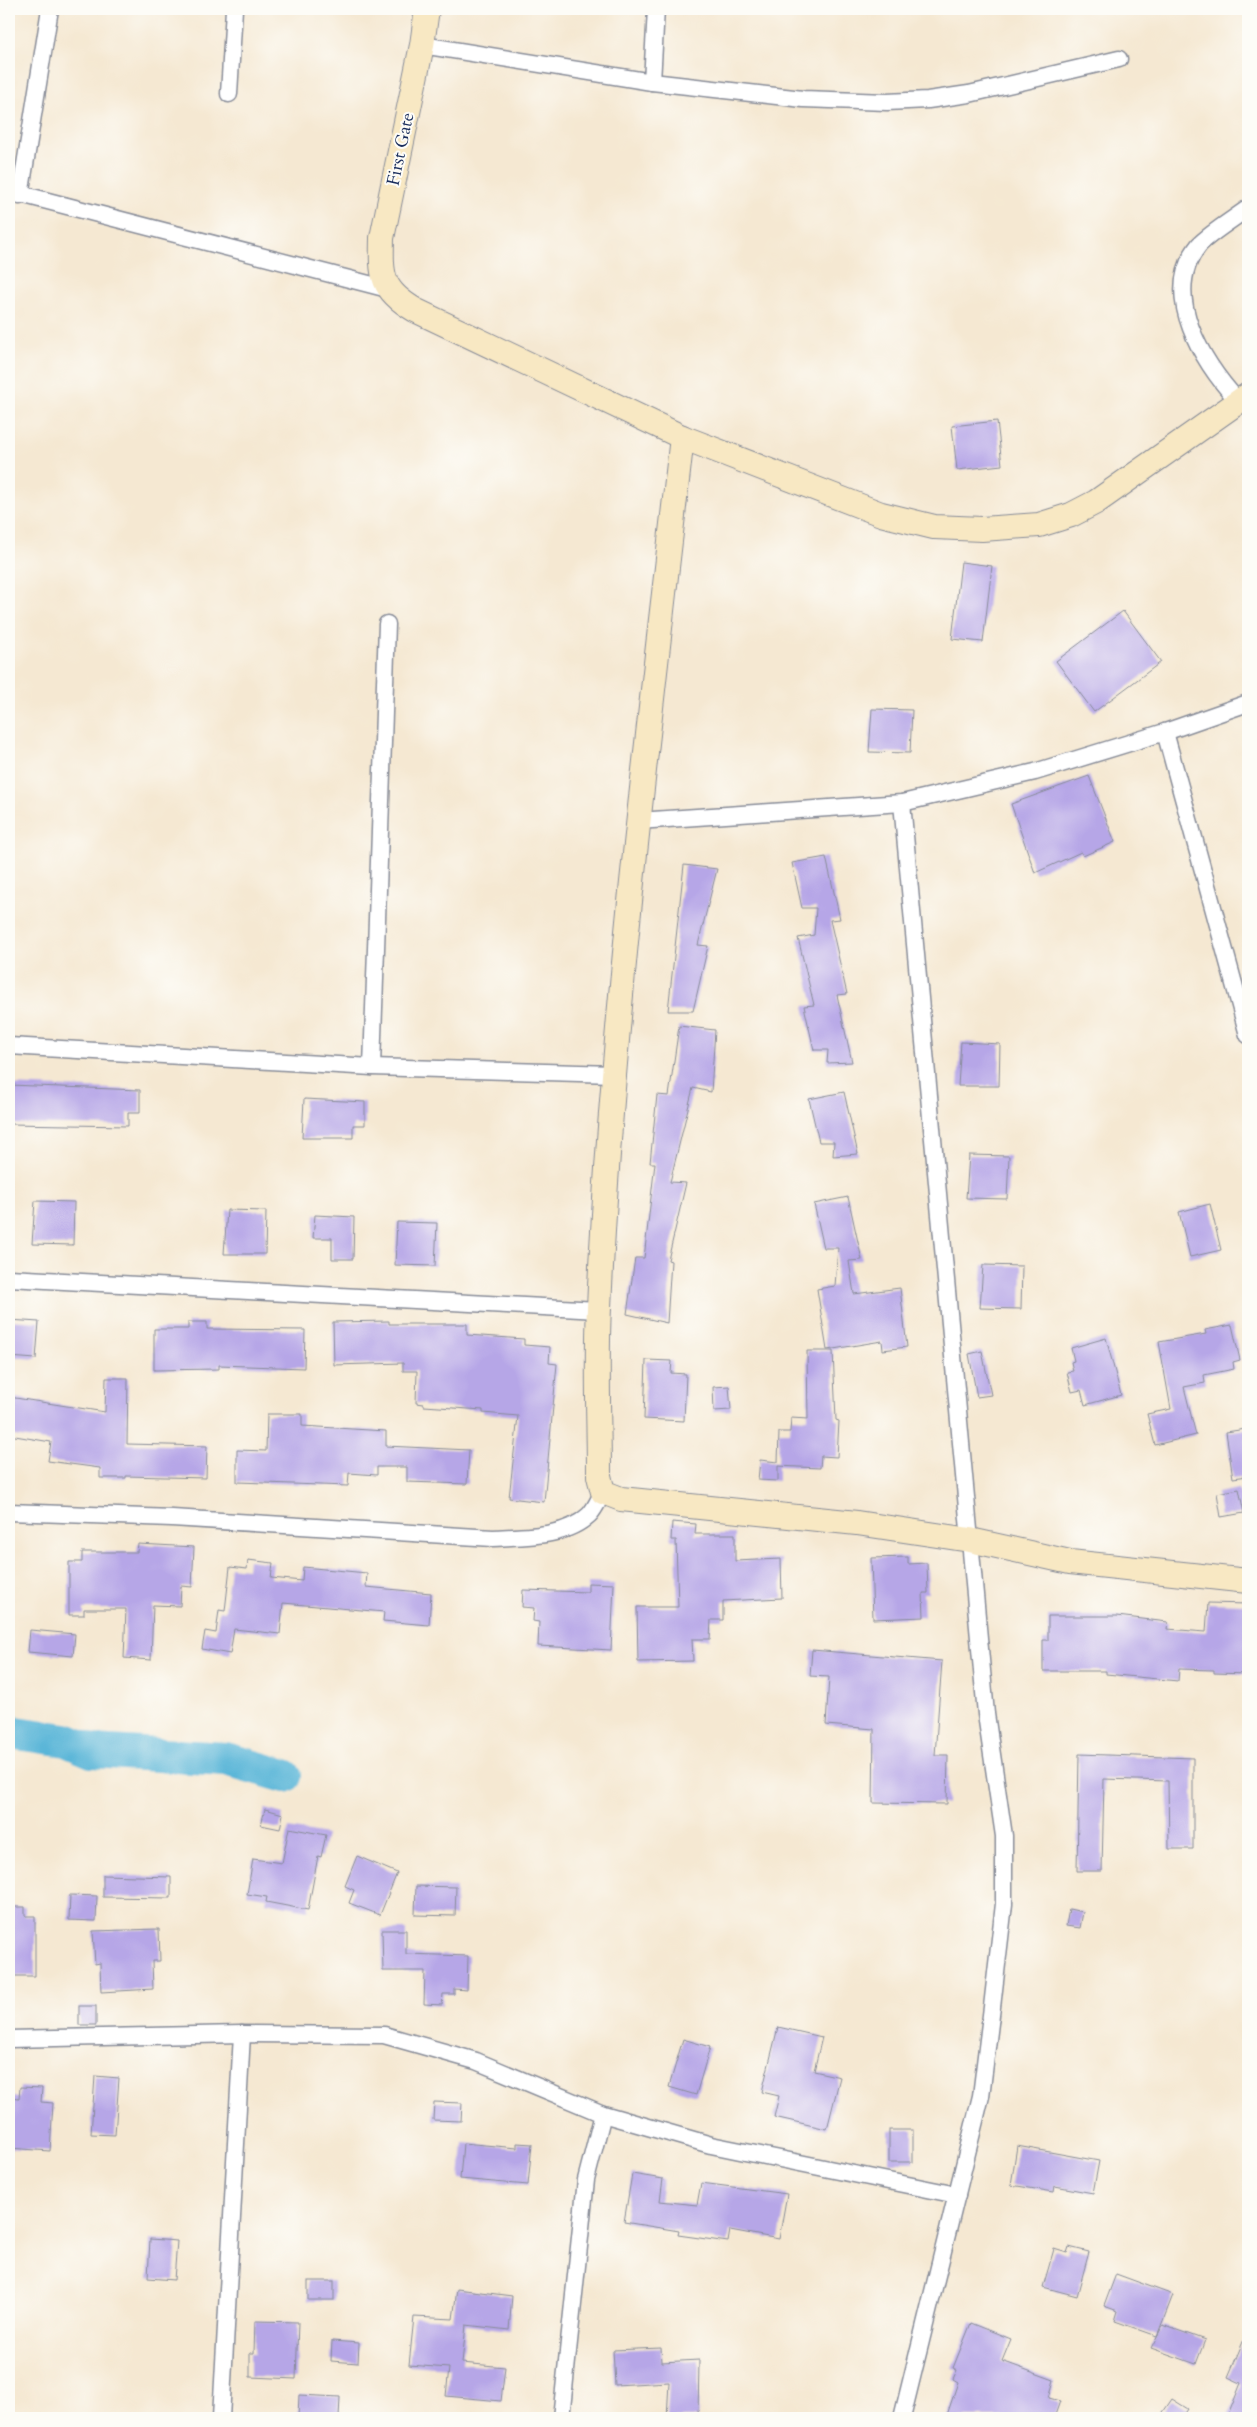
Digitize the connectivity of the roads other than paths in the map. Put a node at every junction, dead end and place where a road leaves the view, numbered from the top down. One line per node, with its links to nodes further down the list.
1 (50, 9): 9 (street)
2 (234, 9): 8 (street)
3 (427, 9): 5 (street, First Gate)
4 (656, 9): 7 (street)
5 (422, 45): 7 (street); 11 (street, First Gate)
6 (1119, 59): 7 (street)
7 (652, 82)
8 (229, 94)
9 (14, 194): 11 (street)
10 (1248, 208): 12 (street)
11 (388, 289): 13 (street)
12 (1244, 398): 13 (street)
13 (682, 437): 18 (street)
14 (387, 624): 21 (street)
15 (1248, 703): 16 (street)
16 (1165, 732): 17 (street); 19 (street)
17 (902, 803): 18 (street); 27 (street)
18 (638, 821): 22 (street)
19 (1248, 1035)
20 (9, 1046): 21 (street)
21 (372, 1067): 22 (street)
22 (614, 1074): 24 (street)
23 (9, 1278): 24 (street)
24 (598, 1310): 25 (street)
25 (604, 1492): 26 (street); 27 (street)
26 (9, 1512)
27 (970, 1540): 28 (street); 32 (street)
28 (1248, 1582)
29 (242, 2034): 30 (street); 31 (street); 33 (street)
30 (9, 2039)
31 (604, 2114): 32 (street); 34 (street)
32 (957, 2195): 35 (street)
33 (221, 2418)
34 (561, 2418)
35 (902, 2418)

